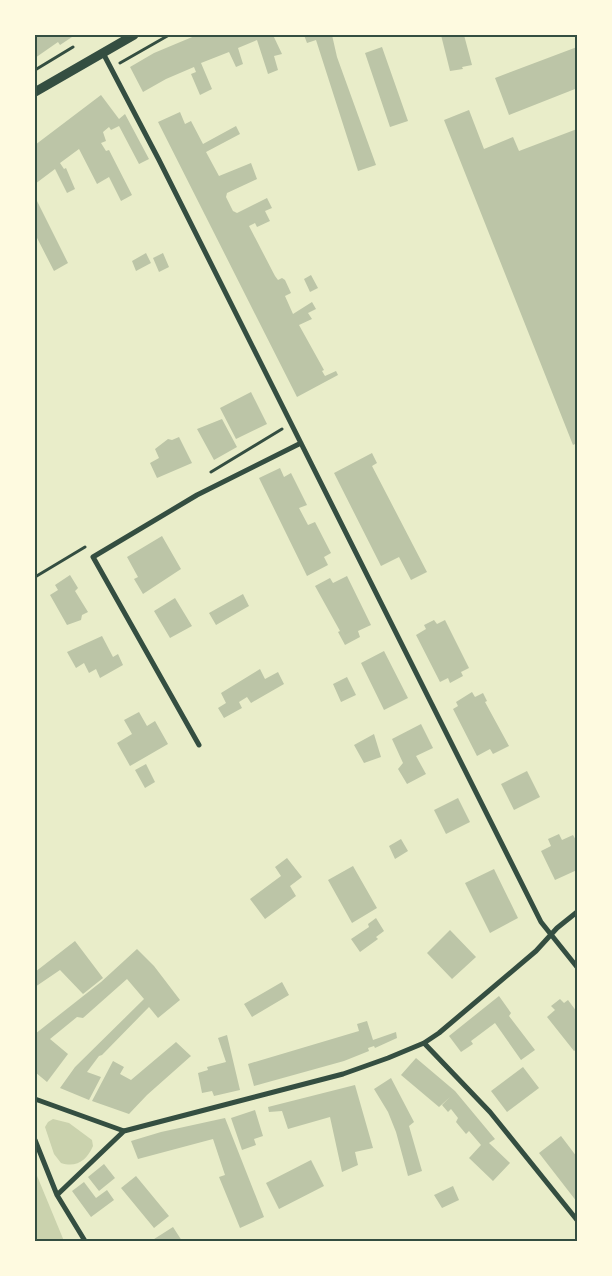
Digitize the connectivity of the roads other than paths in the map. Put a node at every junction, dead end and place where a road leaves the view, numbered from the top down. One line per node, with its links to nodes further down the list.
1 (134, 35): 2 (street)
2 (103, 53): 3 (street); 4 (street)
3 (35, 92)
4 (301, 443): 5 (street); 7 (street)
5 (199, 745)
6 (577, 912): 7 (street)
7 (552, 934): 8 (street); 9 (street)
8 (577, 967)
9 (424, 1043): 11 (street); 14 (street)
10 (35, 1099): 11 (street)
11 (124, 1131): 13 (street)
12 (35, 1140): 13 (street)
13 (57, 1195): 15 (street)
14 (577, 1220)
15 (85, 1241)

